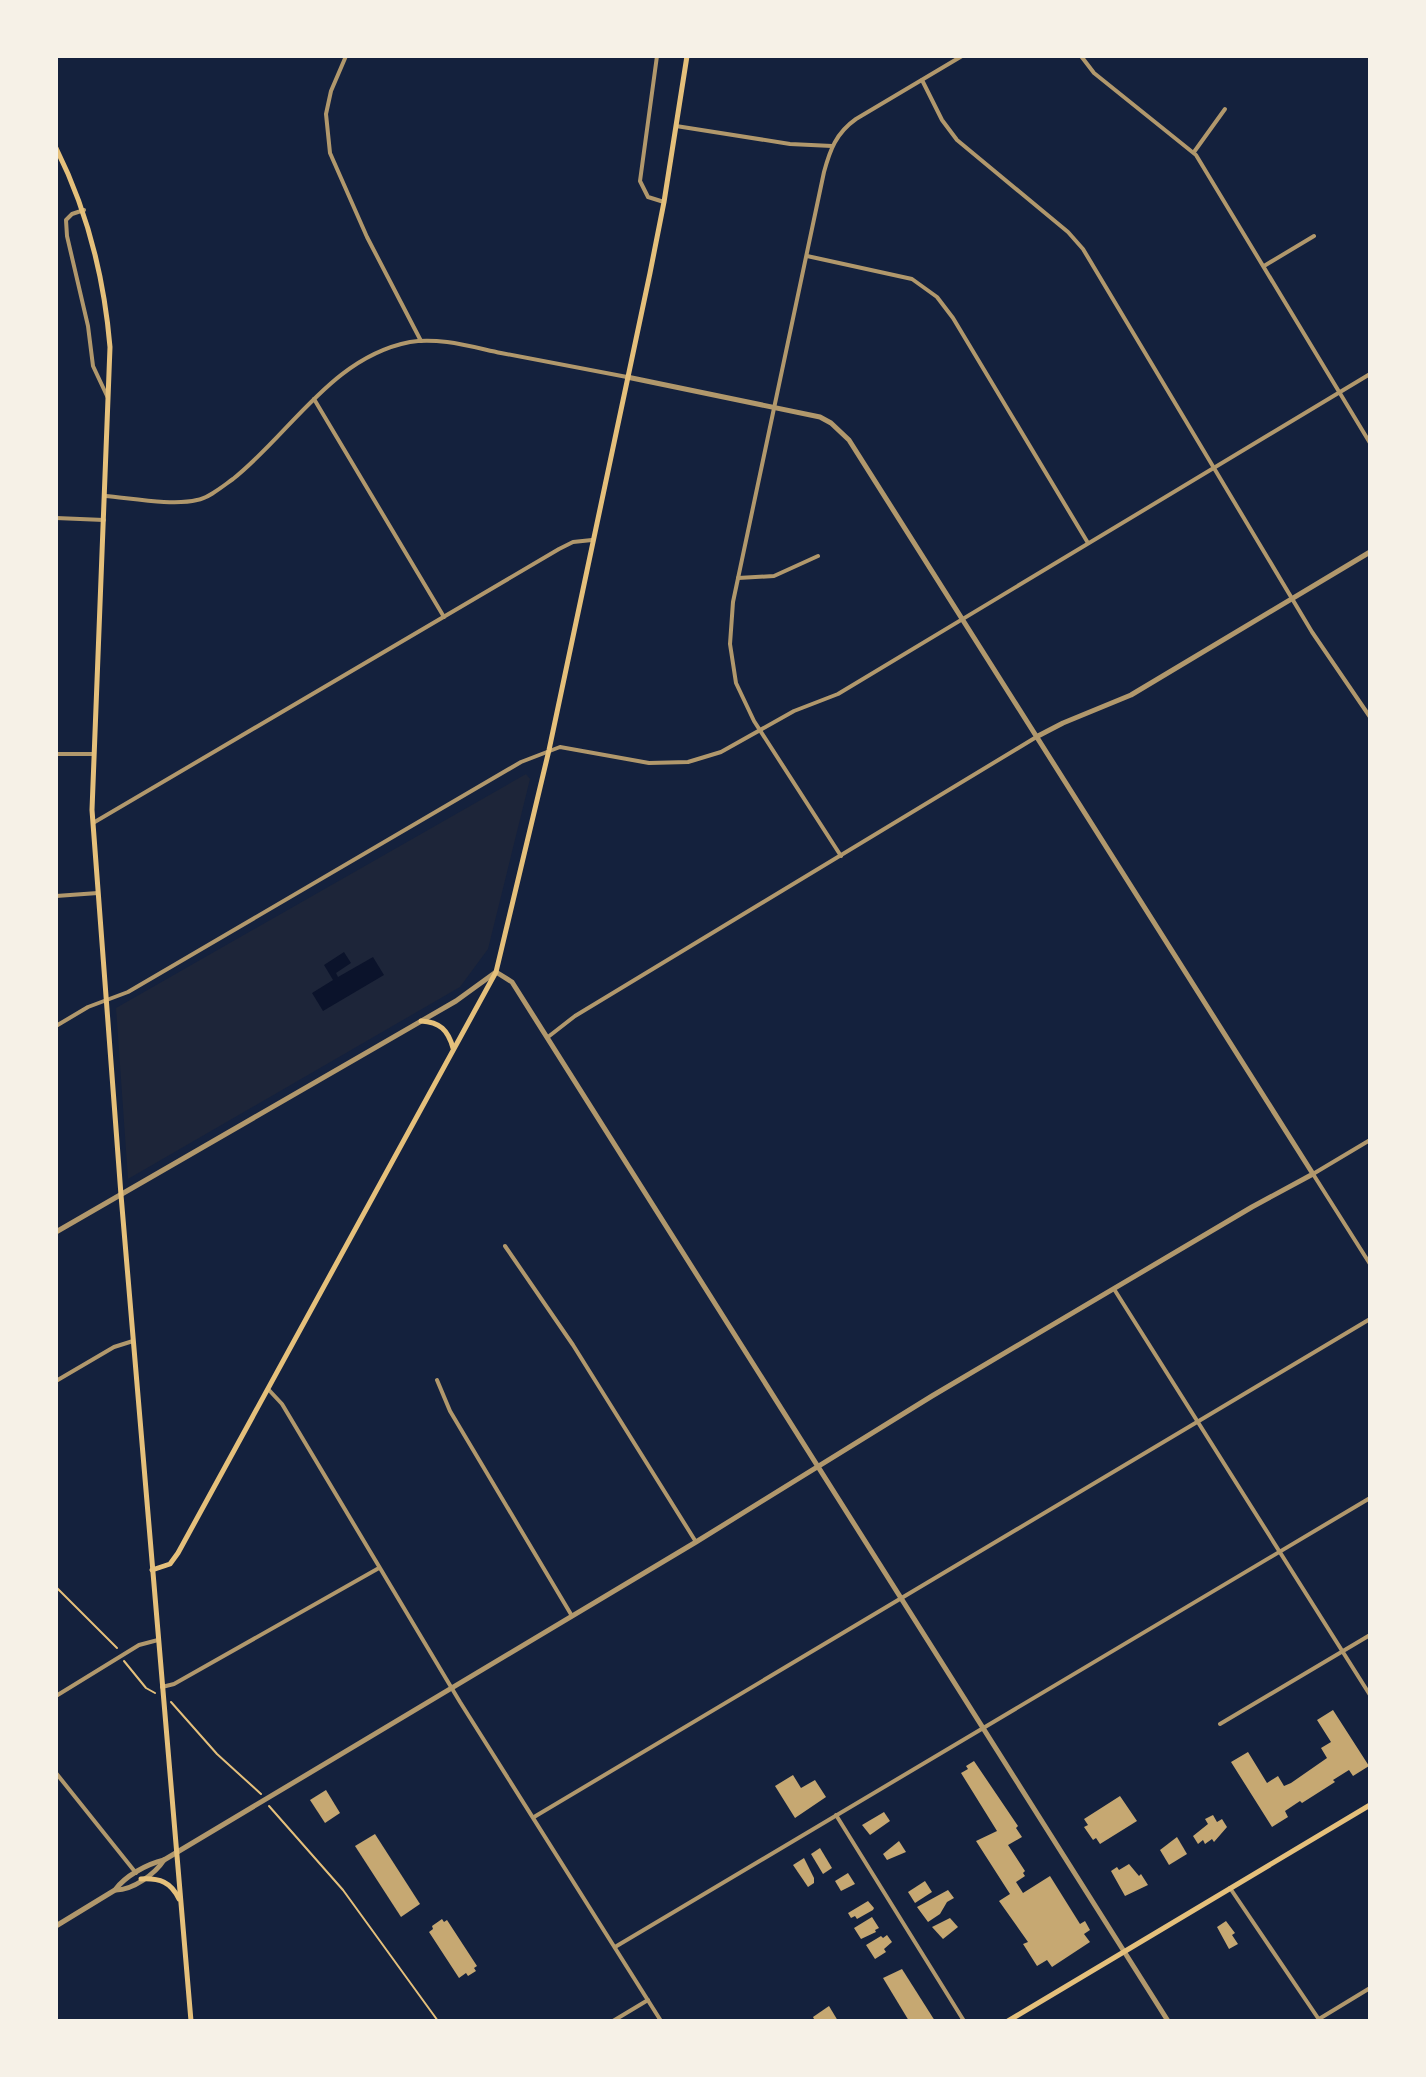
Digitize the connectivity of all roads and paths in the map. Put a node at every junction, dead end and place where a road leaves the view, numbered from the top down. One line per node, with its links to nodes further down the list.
1 (346, 56): 17 (street)
2 (657, 56): 12 (street)
3 (687, 56): 8 (main road)
4 (962, 56): 6 (street)
5 (1081, 56): 11 (street)
6 (922, 80): 9 (street); 25 (street)
7 (1225, 109): 11 (street)
8 (676, 126): 9 (street); 12 (main road)
9 (832, 146): 15 (street)
10 (56, 148): 13 (main road)
11 (1194, 152): 16 (street)
12 (664, 202): 19 (main road)
13 (84, 210): 22 (main road); 22 (street)
14 (1314, 236): 16 (street)
15 (807, 256): 23 (street); 30 (street)
16 (1264, 266): 20 (street)
17 (421, 341): 19 (street); 21 (street)
18 (1370, 374): 20 (street)
19 (627, 377): 23 (street); 29 (main road)
20 (1340, 392): 24 (street); 25 (street)
21 (313, 399): 26 (street); 35 (street)
22 (109, 400): 26 (main road)
23 (773, 407): 33 (street); 36 (street)
24 (1370, 443)
25 (1213, 469): 30 (street); 34 (street)
26 (105, 496): 28 (main road)
27 (56, 518): 28 (street)
28 (104, 520): 42 (main road)
29 (592, 540): 35 (street); 40 (main road)
30 (1088, 543): 36 (street)
31 (1370, 552): 34 (street)
32 (818, 556): 33 (street)
33 (738, 578): 38 (street)
34 (1292, 599): 37 (street); 39 (street)
35 (444, 617): 43 (street)
36 (962, 618): 38 (street); 39 (street)
37 (1370, 717)
38 (761, 730): 40 (street); 44 (street)
39 (1038, 736): 44 (street); 54 (street)
40 (549, 751): 47 (main road); 48 (street)
41 (56, 754): 42 (street)
42 (94, 754): 43 (main road)
43 (93, 823): 45 (main road)
44 (841, 856): 51 (street)
45 (98, 893): 46 (street); 48 (main road)
46 (56, 896)
47 (496, 972): 49 (street); 51 (street); 52 (main road)
48 (106, 1001): 50 (street); 55 (main road)
49 (421, 1021): 52 (main road); 55 (street)
50 (56, 1026)
51 (548, 1037): 66 (street)
52 (454, 1049): 64 (main road)
53 (1370, 1140): 54 (street)
54 (1313, 1174): 58 (street); 59 (street)
55 (121, 1195): 56 (street); 61 (main road)
56 (56, 1232)
57 (505, 1246): 68 (street)
58 (1370, 1264)
59 (1114, 1289): 65 (street); 66 (street)
60 (1370, 1319): 65 (street)
61 (133, 1341): 63 (street); 71 (main road)
62 (437, 1380): 74 (street)
63 (56, 1381)
64 (268, 1389): 70 (street); 71 (main road)
65 (1198, 1421): 69 (street); 73 (street)
66 (819, 1467): 68 (street); 73 (street)
67 (1370, 1498): 69 (street)
68 (696, 1542): 74 (street)
69 (1279, 1552): 78 (street); 87 (street)
70 (379, 1568): 80 (street); 81 (street)
71 (152, 1570): 76 (main road)
72 (56, 1587): 77 (path)
73 (902, 1597): 87 (street); 93 (street)
74 (572, 1616): 81 (street)
75 (1370, 1635): 78 (street)
76 (158, 1640): 80 (main road); 84 (street)
77 (117, 1649)
78 (1342, 1651): 83 (street); 86 (street)
79 (127, 1665): 82 (path)
80 (162, 1687): 94 (main road)
81 (451, 1688): 93 (street); 94 (street)
82 (153, 1692)
83 (1370, 1695)
84 (56, 1696)
85 (172, 1703): 89 (path)
86 (1220, 1724)
87 (983, 1727): 92 (street); 103 (street)
88 (56, 1773): 96 (street)
89 (262, 1796)
90 (269, 1805): 108 (path)
91 (1370, 1805): 98 (main road)
92 (836, 1815): 102 (street); 111 (street)
93 (534, 1817): 102 (street)
94 (176, 1852): 95 (street); 100 (main road)
95 (164, 1860): 96 (street); 97 (street)
96 (136, 1873): 99 (street)
97 (141, 1879): 99 (street); 100 (main road)
98 (1230, 1888): 103 (main road); 106 (street)
99 (115, 1890): 101 (street)
100 (181, 1903): 107 (main road)
101 (56, 1926)
102 (615, 1947): 105 (street)
103 (1123, 1952): 112 (main road); 113 (street)
104 (1370, 1988): 106 (street)
105 (648, 2000): 109 (street); 110 (street)
106 (1319, 2020)
107 (191, 2021)
108 (438, 2021)
109 (613, 2021)
110 (661, 2021)
111 (964, 2021)
112 (1008, 2021)
113 (1168, 2021)

